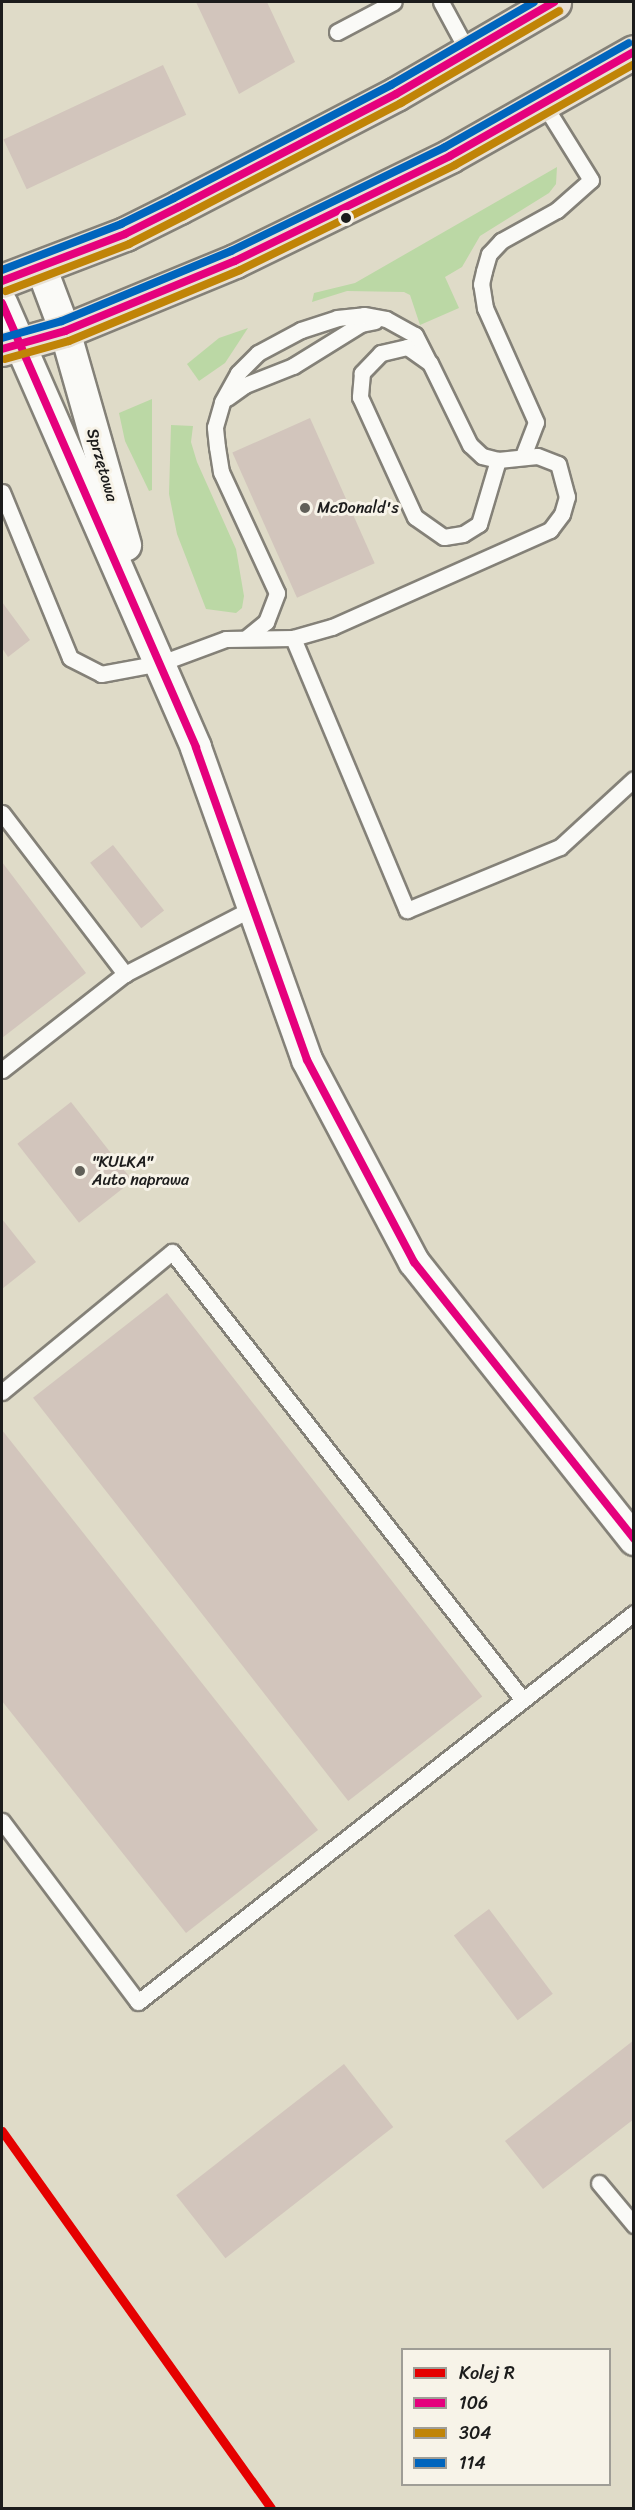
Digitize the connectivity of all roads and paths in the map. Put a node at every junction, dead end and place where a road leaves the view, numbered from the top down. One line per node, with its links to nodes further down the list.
1 (394, 2): 4 (lane)
2 (441, 2): 5 (lane)
3 (554, 2): 5 (main road)
4 (337, 32)
5 (468, 52): 8 (main road)
6 (633, 52): 7 (main road)
7 (543, 103): 12 (main road); 16 (lane)
8 (41, 267): 9 (main road); 12 (street, Sprzętowa)
9 (2, 280)
10 (2, 303): 13 (street, Sprzętowa)
11 (386, 320): 14 (lane); 15 (lane); 15 (lane)
12 (65, 331): 13 (main road); 21 (street, Sprzętowa)
13 (10, 346): 21 (street, Sprzętowa)
14 (430, 363): 17 (lane); 17 (lane)
15 (222, 402): 19 (lane)
16 (523, 456): 17 (lane); 20 (lane)
17 (498, 460)
18 (3, 500): 21 (lane)
19 (246, 638): 20 (lane); 21 (lane)
20 (293, 638): 22 (lane)
21 (161, 663): 24 (street, Sprzętowa)
22 (633, 779)
23 (2, 813): 25 (lane)
24 (253, 908): 25 (lane); 28 (street, Sprzętowa)
25 (125, 974): 26 (lane)
26 (2, 1070)
27 (2, 1392): 30 (lane)
28 (633, 1540)
29 (633, 1613): 30 (lane)
30 (523, 1700): 31 (lane)
31 (2, 1821)
32 (599, 2183): 33 (lane)
33 (633, 2225)

